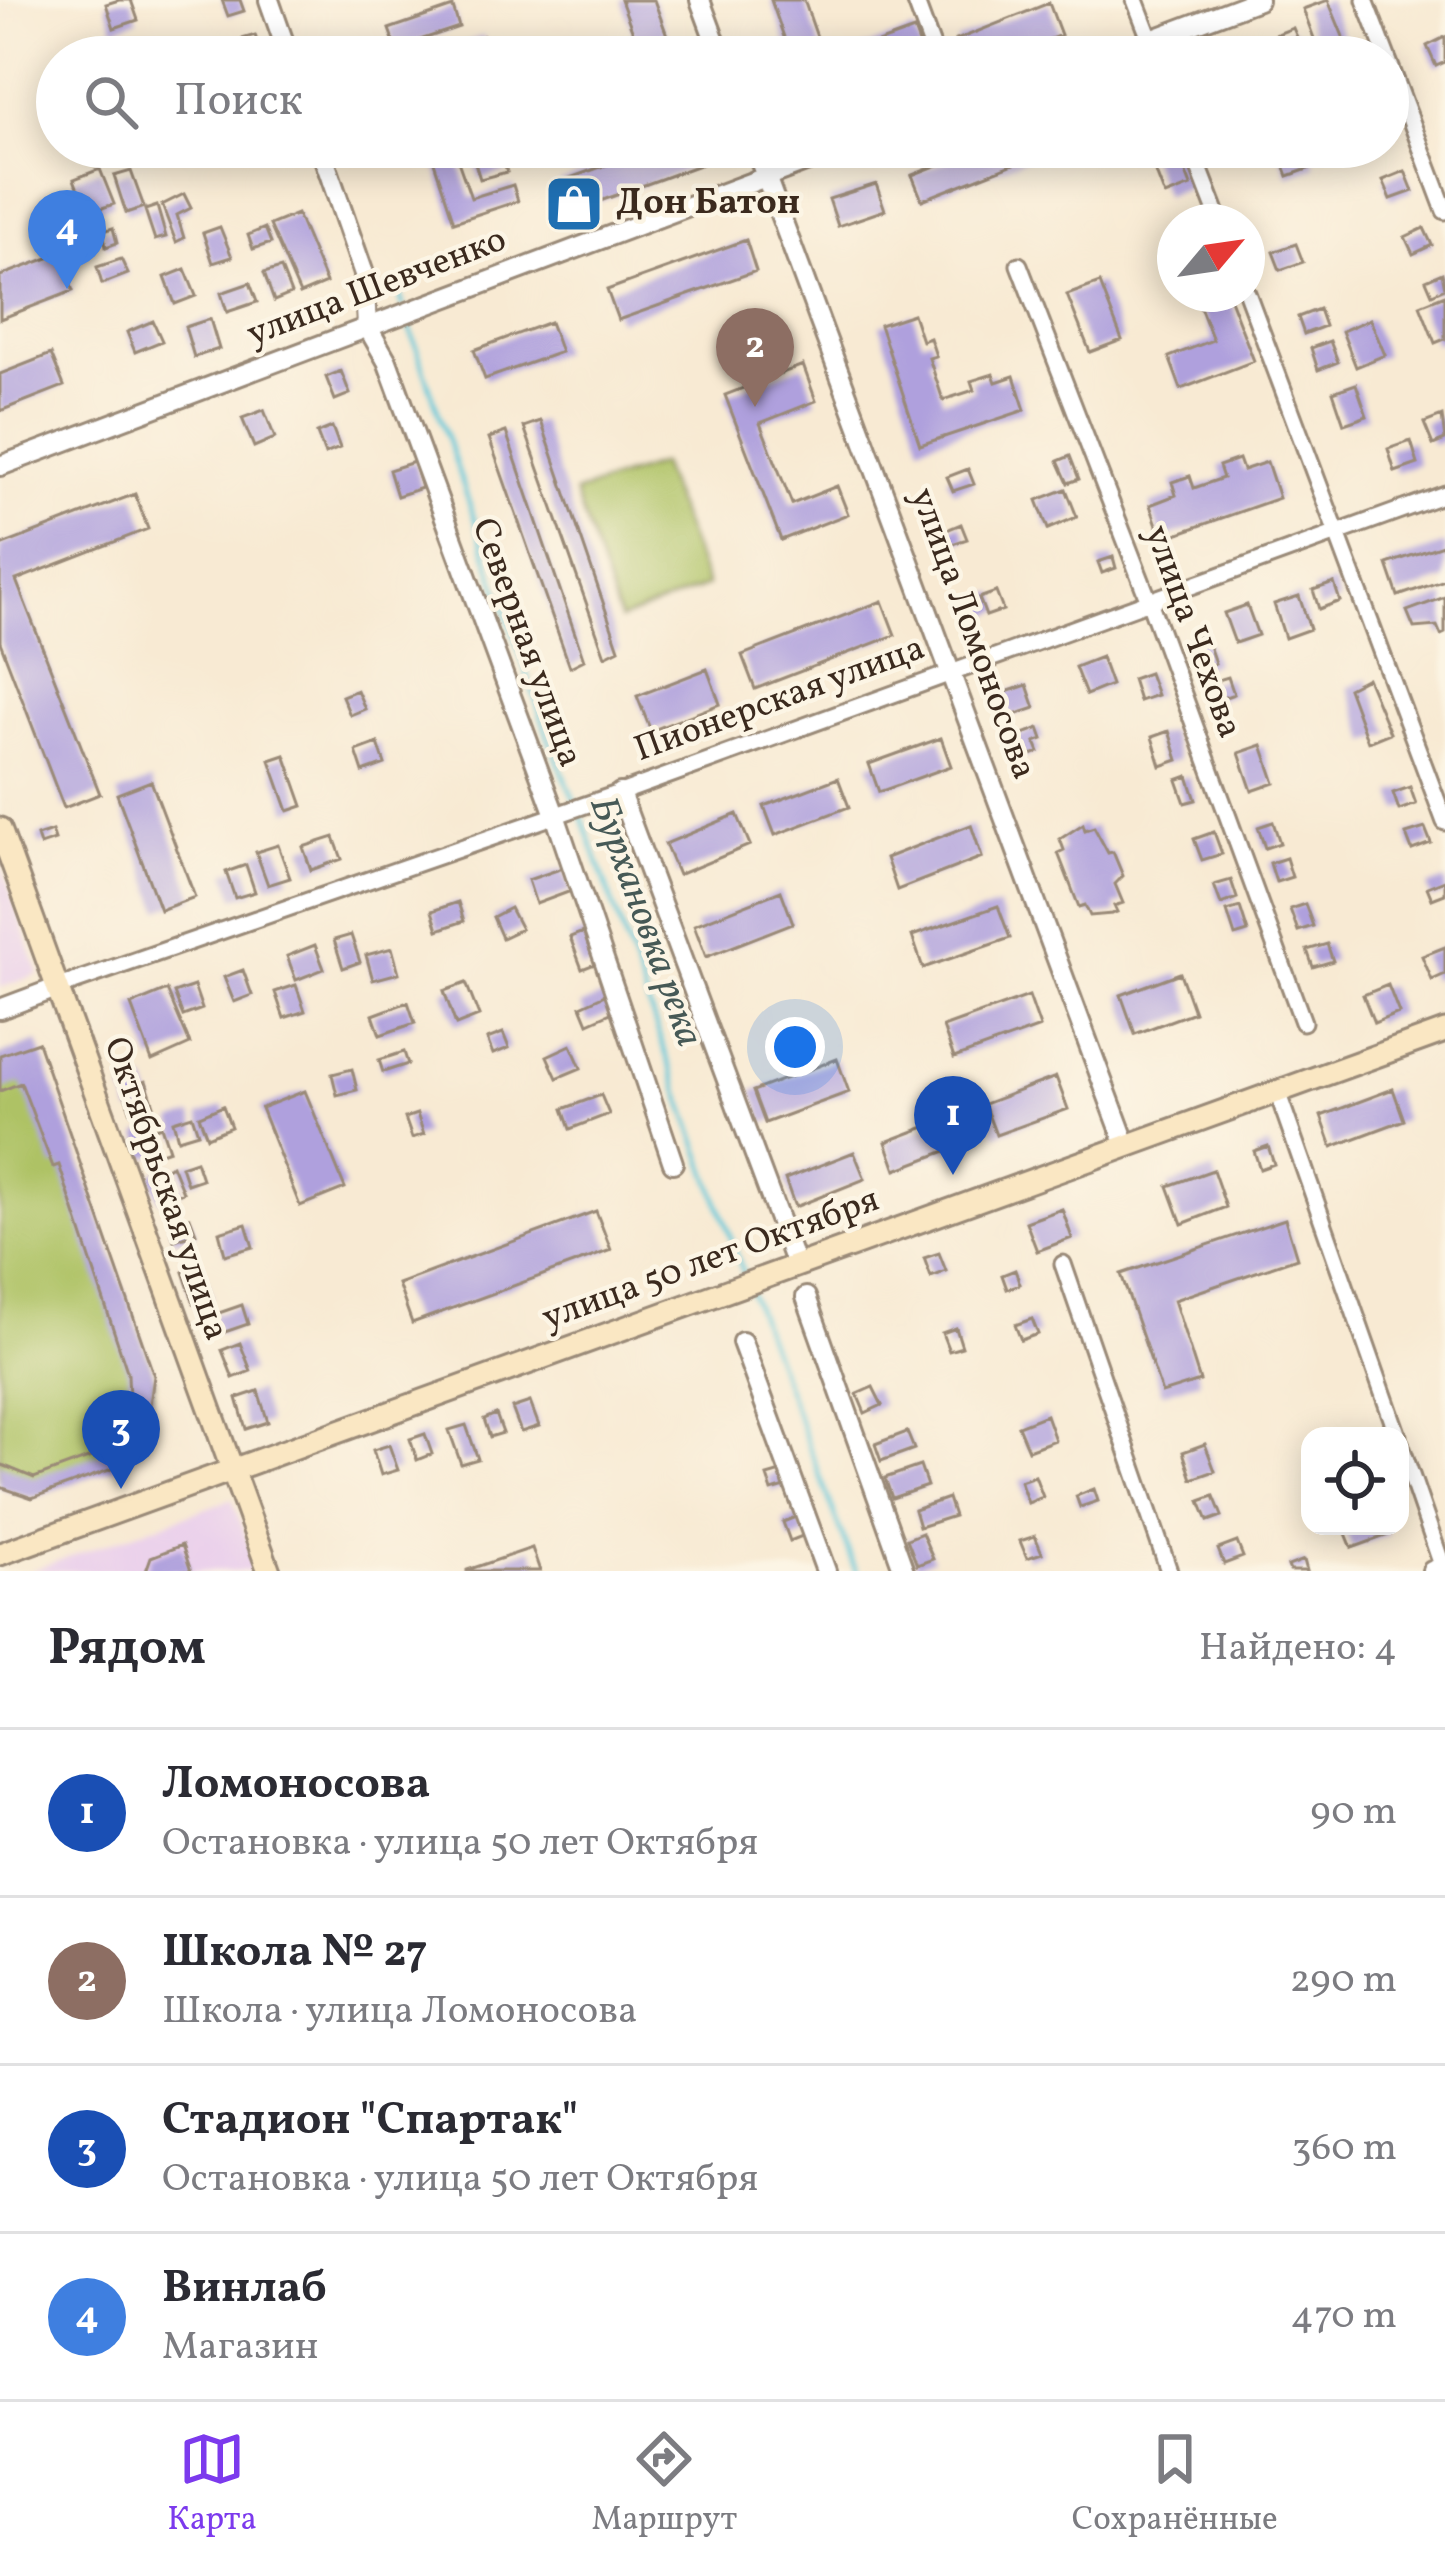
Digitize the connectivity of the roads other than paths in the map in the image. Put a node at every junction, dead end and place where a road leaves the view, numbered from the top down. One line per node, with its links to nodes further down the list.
1 (269, 0): 7 (street)
2 (700, 0): 8 (street)
3 (915, 0): 9 (street)
4 (1135, 0): 10 (street)
5 (1258, 0): 11 (street)
6 (1365, 0): 12 (street)
7 (282, 36)
8 (713, 36)
9 (928, 36)
10 (1148, 36)
11 (1181, 36)
12 (1378, 36)
13 (1409, 117): 20 (street)
14 (327, 168): 23 (street, Северная улица)
15 (762, 168): 18 (street, улица Ломоносова)
16 (782, 168): 18 (street, улица Шевченко)
17 (1199, 168): 19 (street)
18 (764, 174): 23 (street, улица Шевченко); 28 (street, улица Ломоносова)
19 (1213, 204)
20 (1445, 211)
21 (1019, 265): 27 (street, улица Чехова)
22 (1254, 312): 26 (street)
23 (367, 326): 24 (street, улица Шевченко); 30 (street, Северная улица)
24 (0, 466)
25 (1445, 494): 26 (street, Пионерская улица)
26 (1339, 532): 27 (street, Пионерская улица); 31 (street)
27 (1149, 601): 28 (street, Пионерская улица); 35 (street, улица Чехова)
28 (952, 673): 29 (street, Пионерская улица); 38 (street, улица Ломоносова)
29 (620, 793): 30 (street, Пионерская улица); 41 (street, Северная улица)
30 (554, 815): 33 (street, Пионерская улица); 39 (street, Северная улица)
31 (1445, 822)
32 (0, 830): 33 (main road, Октябрьская улица)
33 (59, 987): 34 (street, Пионерская улица); 45 (main road, Октябрьская улица)
34 (0, 1009)
35 (1303, 1022)
36 (1445, 1031): 37 (main road, улица 50 лет Октября)
37 (1277, 1091): 38 (main road, улица 50 лет Октября); 44 (street)
38 (1126, 1145): 41 (main road, улица 50 лет Октября)
39 (673, 1163)
40 (1063, 1264): 52 (street)
41 (796, 1265): 45 (main road, улица 50 лет Октября)
42 (806, 1297): 51 (street)
43 (742, 1342): 50 (street)
44 (1395, 1427)
45 (230, 1470): 47 (main road, улица 50 лет Октября); 49 (main road, Октябрьская улица)
46 (1409, 1470): 48 (street)
47 (0, 1554)
48 (1441, 1569)
49 (268, 1571)
50 (826, 1571)
51 (904, 1571)
52 (1169, 1571)

